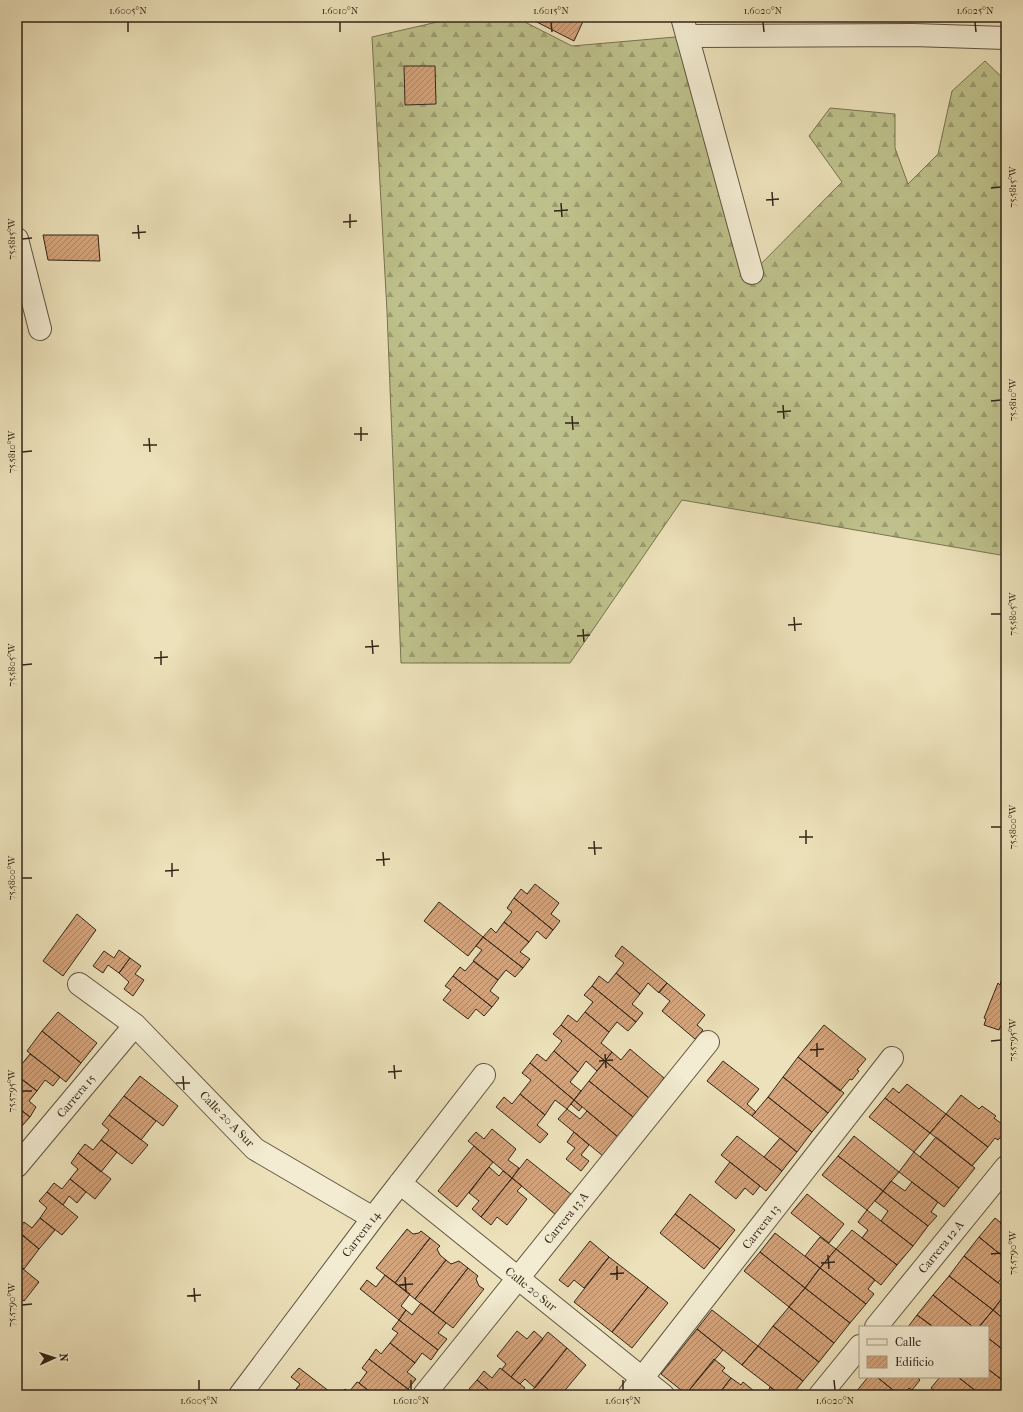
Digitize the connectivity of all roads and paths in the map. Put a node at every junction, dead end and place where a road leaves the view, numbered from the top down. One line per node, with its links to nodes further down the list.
1 (685, 26): 2 (street); 4 (street)
2 (1006, 38)
3 (17, 239): 5 (street)
4 (752, 273)
5 (40, 329)
6 (79, 984): 7 (street, Calle 20 A Sur)
7 (135, 1025): 11 (street, Carrera 15); 14 (street, Calle 20 A Sur)
8 (708, 1042): 15 (street, Carrera 13 A)
9 (892, 1058): 18 (street, Carrera 13)
10 (484, 1075): 13 (street, Carrera 14)
11 (17, 1166)
12 (1006, 1167): 16 (street, Carrera 12 A)
13 (400, 1183): 14 (street, Carrera 14); 15 (street, Calle 20 Sur)
14 (372, 1218): 19 (street, Carrera 14)
15 (518, 1278): 18 (street, Calle 20 Sur); 20 (street, Carrera 13 A)
16 (877, 1326)
17 (859, 1347): 23 (street)
18 (642, 1378): 21 (street, Carrera 13); 22 (street, Calle 20 Sur)
19 (240, 1395)
20 (424, 1395)
21 (629, 1395)
22 (663, 1395)
23 (820, 1395)

